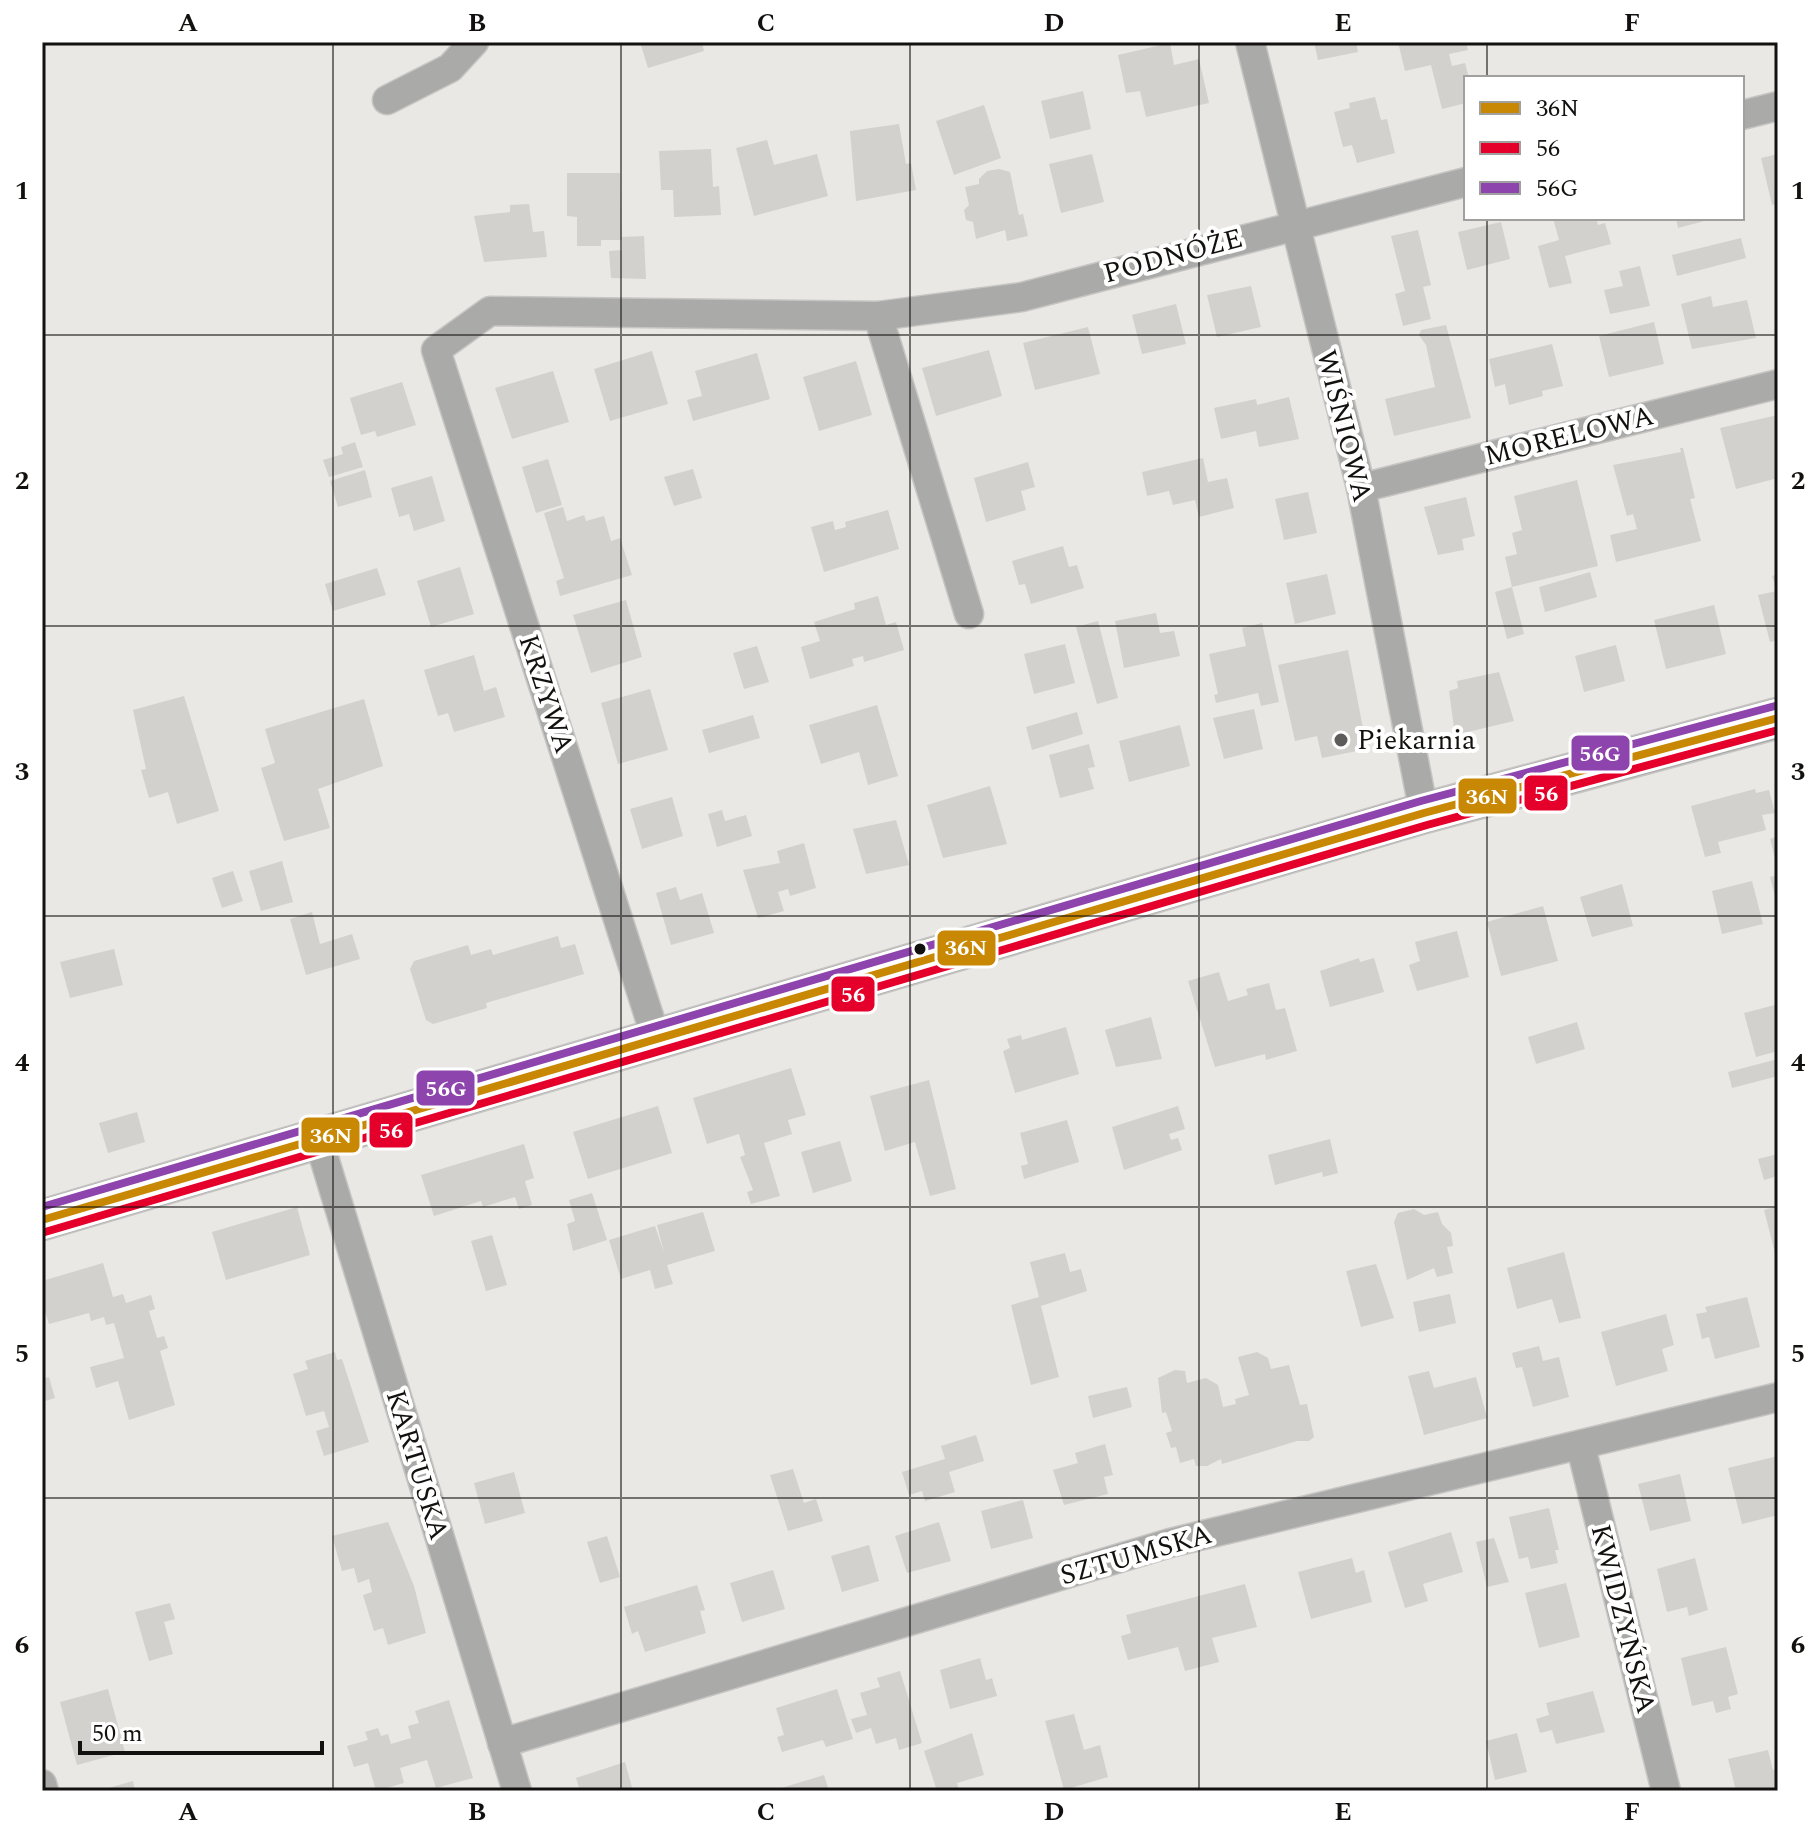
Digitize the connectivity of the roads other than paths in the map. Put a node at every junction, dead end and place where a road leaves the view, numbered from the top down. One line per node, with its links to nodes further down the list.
1 (474, 42): 3 (street)
2 (1250, 42): 7 (street, WIŚNIOWA)
3 (387, 100)
4 (1778, 106): 5 (street)
5 (1744, 114)
6 (1464, 182): 7 (street, PODNÓŻE)
7 (1294, 223): 8 (street, PODNÓŻE); 11 (street, WIŚNIOWA)
8 (878, 316): 9 (street, PODNÓŻE); 12 (street)
9 (436, 350): 15 (street, KRZYWA)
10 (1778, 384): 11 (street, MORELOWA)
11 (1361, 488): 14 (street, WIŚNIOWA)
12 (969, 614)
13 (1778, 718): 14 (main road)
14 (1424, 813): 15 (main road)
15 (656, 1038): 16 (main road)
16 (318, 1138): 17 (main road); 20 (street, KARTUSKA)
17 (42, 1220)
18 (1778, 1397): 19 (street, SZTUMSKA)
19 (1581, 1447): 20 (street, SZTUMSKA); 24 (street, KWIDZYŃSKA)
20 (502, 1743): 23 (street, KARTUSKA)
21 (42, 1784): 22 (street)
22 (44, 1791)
23 (517, 1791)
24 (1666, 1791)

